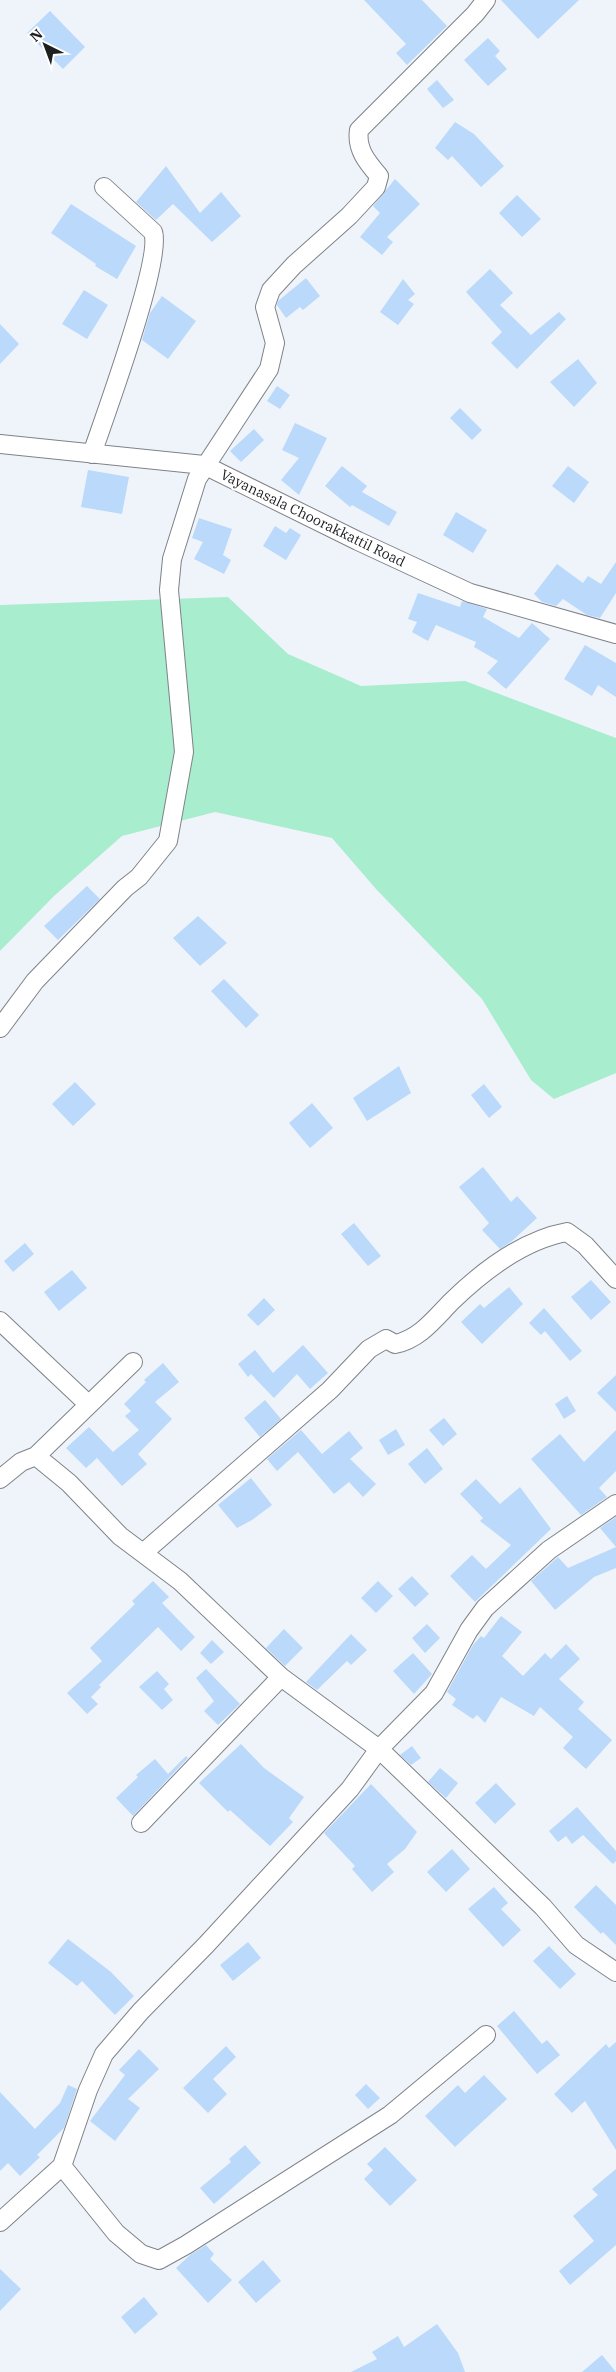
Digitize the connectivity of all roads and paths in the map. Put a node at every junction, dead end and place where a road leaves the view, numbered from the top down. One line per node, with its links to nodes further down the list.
1 (486, 0): 5 (street)
2 (104, 187): 4 (street)
3 (0, 444): 4 (street, Vayanasala Choorakkattil Road)
4 (92, 454): 5 (street, Vayanasala Choorakkattil Road)
5 (204, 465): 6 (street, Vayanasala Choorakkattil Road); 7 (street)
6 (616, 634)
7 (0, 1028)
8 (616, 1279): 15 (street)
9 (0, 1321): 11 (street)
10 (133, 1362): 11 (street)
11 (88, 1404): 12 (street)
12 (36, 1456): 13 (street); 15 (street)
13 (0, 1479)
14 (616, 1504): 17 (street)
15 (143, 1553): 16 (street)
16 (281, 1677): 17 (street); 18 (street)
17 (379, 1749): 19 (street); 21 (street)
18 (141, 1823)
19 (616, 1972)
20 (486, 2035): 21 (street)
21 (62, 2166): 22 (street)
22 (0, 2222)

